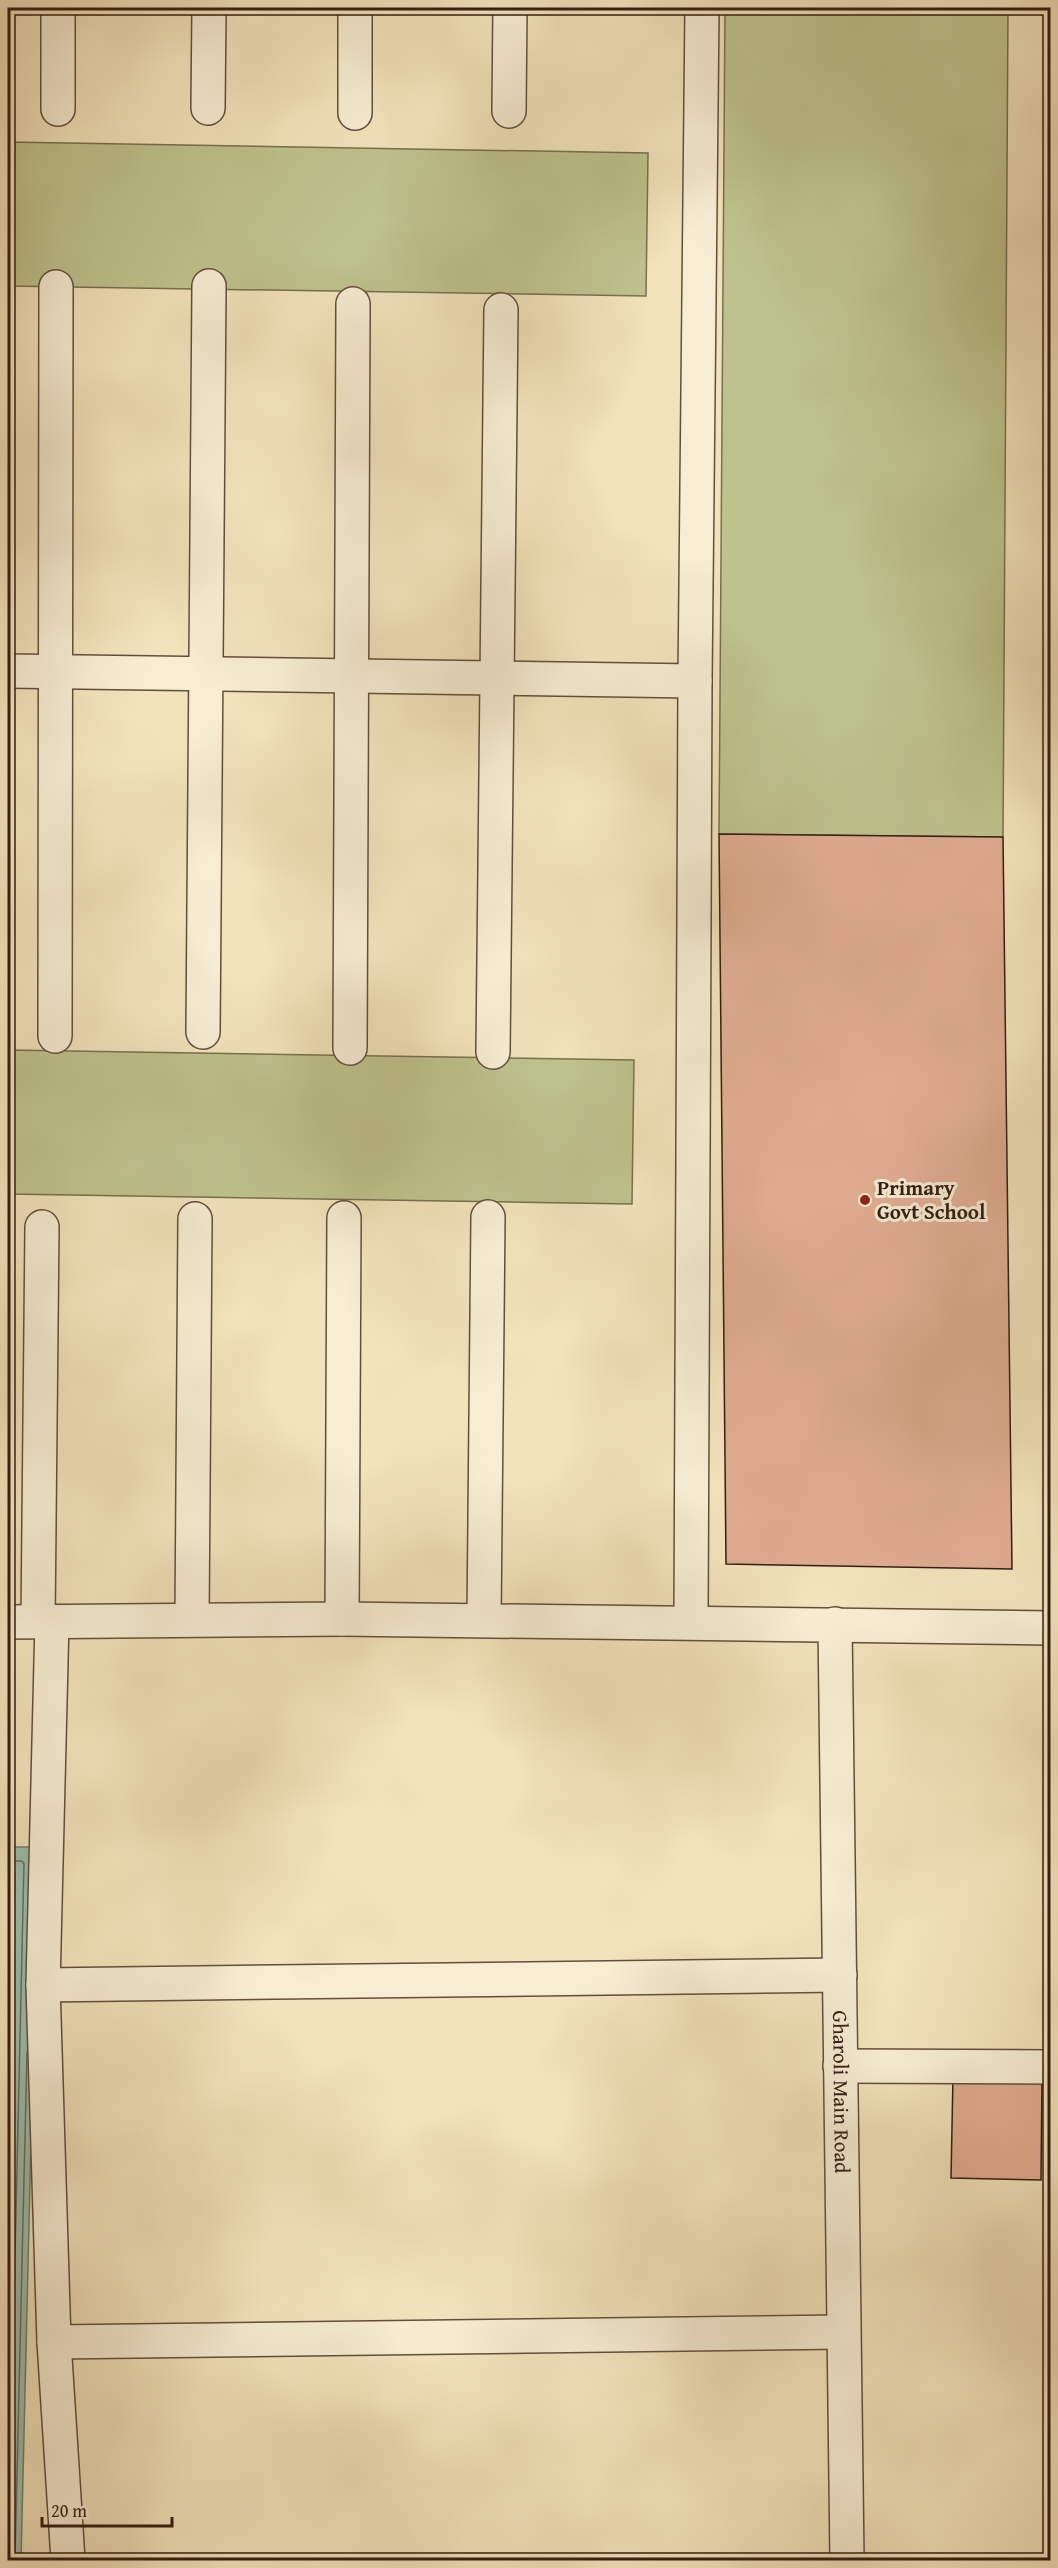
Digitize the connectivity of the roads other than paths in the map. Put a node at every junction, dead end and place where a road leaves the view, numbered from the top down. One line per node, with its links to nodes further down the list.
1 (58, 8): 7 (street)
2 (209, 8): 6 (street)
3 (355, 8): 9 (street)
4 (510, 8): 8 (street)
5 (702, 8): 19 (street)
6 (208, 108)
7 (58, 109)
8 (509, 111)
9 (355, 112)
10 (209, 286): 16 (street)
11 (56, 287): 15 (street)
12 (353, 304): 17 (street)
13 (501, 310): 18 (street)
14 (8, 670): 15 (street)
15 (55, 671): 16 (street); 21 (street)
16 (206, 674): 17 (street); 20 (street)
17 (351, 675): 18 (street); 22 (street)
18 (496, 678): 19 (street); 23 (street)
19 (695, 681): 32 (street)
20 (203, 1032)
21 (55, 1036)
22 (350, 1048)
23 (493, 1052)
24 (488, 1216): 30 (street)
25 (344, 1218): 29 (street)
26 (195, 1219): 28 (street)
27 (42, 1227): 31 (street)
28 (192, 1619): 29 (street); 31 (street)
29 (342, 1619): 30 (street)
30 (484, 1620): 32 (street)
31 (33, 1621): 36 (street)
32 (692, 1622): 33 (street)
33 (835, 1624): 34 (street); 35 (street, Gharoli Main Road)
34 (1050, 1628)
35 (840, 1975): 36 (street); 37 (street, Gharoli Main Road)
36 (43, 1985): 40 (street)
37 (840, 2066): 38 (street); 39 (street, Gharoli Main Road)
38 (1050, 2067)
39 (843, 2332): 40 (street); 42 (street, Gharoli Main Road)
40 (54, 2342): 41 (street)
41 (68, 2560)
42 (847, 2560)

